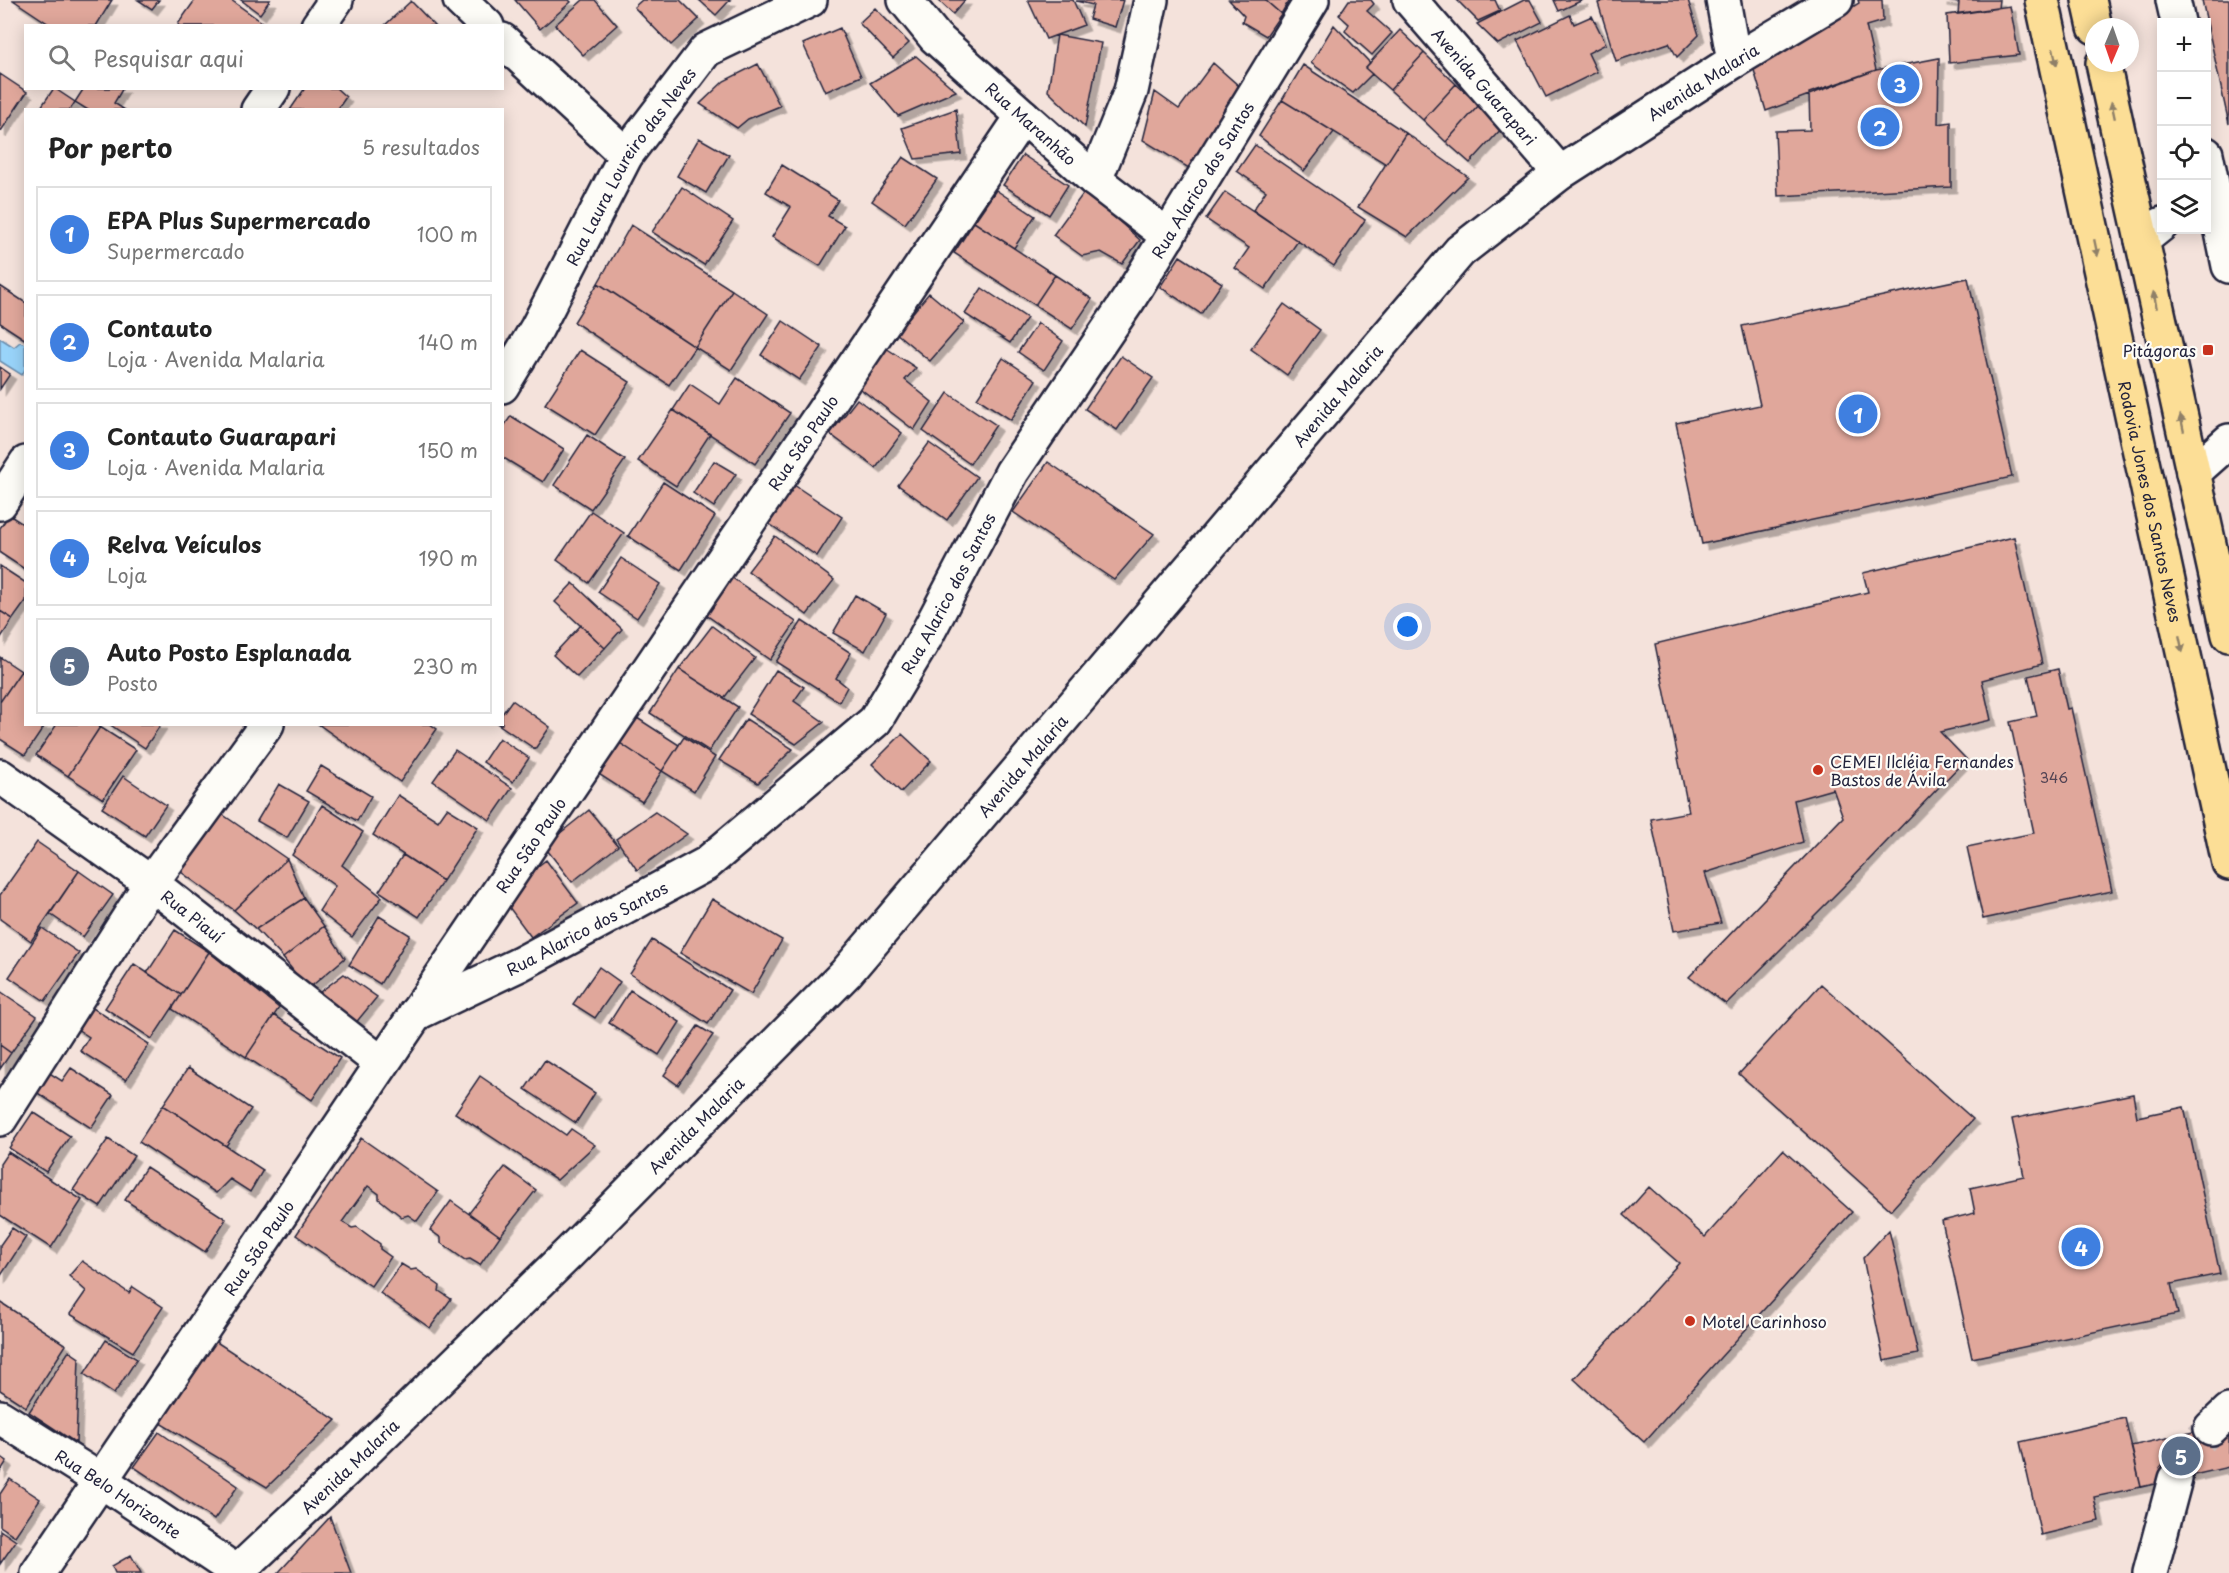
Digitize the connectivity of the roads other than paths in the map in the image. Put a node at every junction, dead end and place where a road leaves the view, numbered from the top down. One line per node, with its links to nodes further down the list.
1 (336, 0): 15 (street)
2 (460, 0): 16 (street)
3 (810, 0): 23 (street, Rua Laura Loureiro das Neves)
4 (905, 0): 22 (street, Rua Maranhão)
5 (1151, 0): 25 (street)
6 (1312, 0): 28 (street, Rua Alarico dos Santos)
7 (1410, 0): 24 (street, Avenida Guarapari)
8 (1723, 0): 18 (street)
9 (1836, 0): 18 (street, Avenida Malaria)
10 (2042, 0): 36 (main road, Rodovia Jones dos Santos Neves, one-way to 36)
11 (2089, 0): 13 (main road)
12 (2174, 0): 14 (street)
13 (2093, 18)
14 (2177, 18)
15 (319, 24)
16 (486, 24)
17 (504, 42): 23 (street)
18 (1734, 61): 24 (street, Avenida Malaria)
19 (2106, 72): 27 (main road, one-way to 19)
20 (272, 90): 21 (street)
21 (259, 108)
22 (1023, 116): 25 (street, Rua Maranhão); 42 (street, Rua São Paulo)
23 (626, 155): 30 (street, Rua Laura Loureiro das Neves)
24 (1560, 173): 49 (street, Avenida Malaria)
25 (1095, 180): 28 (street, Rua Maranhão)
26 (2210, 180): 29 (street)
27 (2152, 232): 33 (main road, one-way to 27)
28 (1168, 236): 42 (street, Rua Alarico dos Santos)
29 (2229, 266)
30 (504, 383)
31 (2229, 441): 33 (street)
32 (24, 466): 34 (street)
33 (2193, 473): 35 (main road)
34 (0, 504)
35 (2204, 521): 36 (main road); 37 (main road)
36 (2157, 530): 40 (main road, Rodovia Jones dos Santos Neves, one-way to 40)
37 (2229, 635)
38 (266, 726): 41 (street)
39 (0, 776): 41 (street, Rua Piauí)
40 (2229, 863)
41 (151, 883): 43 (street, Rua Piauí); 44 (street)
42 (415, 1014): 43 (street, Rua São Paulo)
43 (381, 1063): 47 (street, Rua São Paulo)
44 (0, 1119)
45 (0, 1417): 47 (street, Rua Belo Horizonte)
46 (2175, 1479): 50 (street)
47 (100, 1480): 48 (street, Rua São Paulo); 49 (street, Rua Belo Horizonte)
48 (38, 1573)
49 (236, 1573)
50 (2150, 1573)

